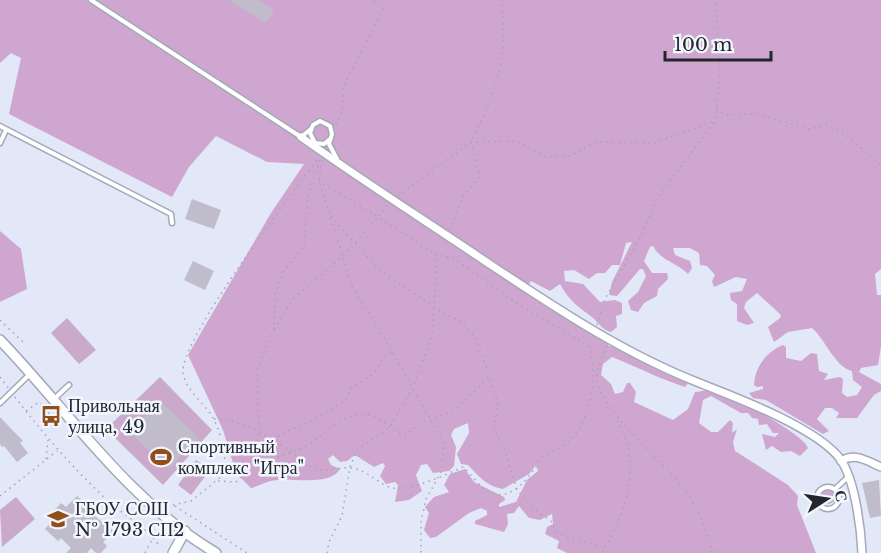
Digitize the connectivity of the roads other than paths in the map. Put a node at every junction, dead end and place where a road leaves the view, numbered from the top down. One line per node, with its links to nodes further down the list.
1 (91, 0): 5 (lane)
2 (0, 126): 4 (lane)
3 (311, 129): 5 (lane); 6 (lane); 6 (lane)
4 (6, 130): 7 (lane); 9 (lane)
5 (301, 137): 8 (street)
6 (330, 139): 8 (lane)
7 (0, 143)
8 (342, 164): 15 (street)
9 (172, 223)
10 (0, 340): 11 (main road)
11 (31, 374): 13 (main road); 14 (lane)
12 (69, 385): 13 (lane)
13 (53, 400): 19 (main road)
14 (0, 403)
15 (841, 461): 16 (street); 17 (street)
16 (881, 467)
17 (848, 478): 18 (lane); 22 (street)
18 (835, 489): 18 (lane)
19 (185, 531): 20 (main road); 21 (main road)
20 (173, 553)
21 (216, 553)
22 (862, 553)

